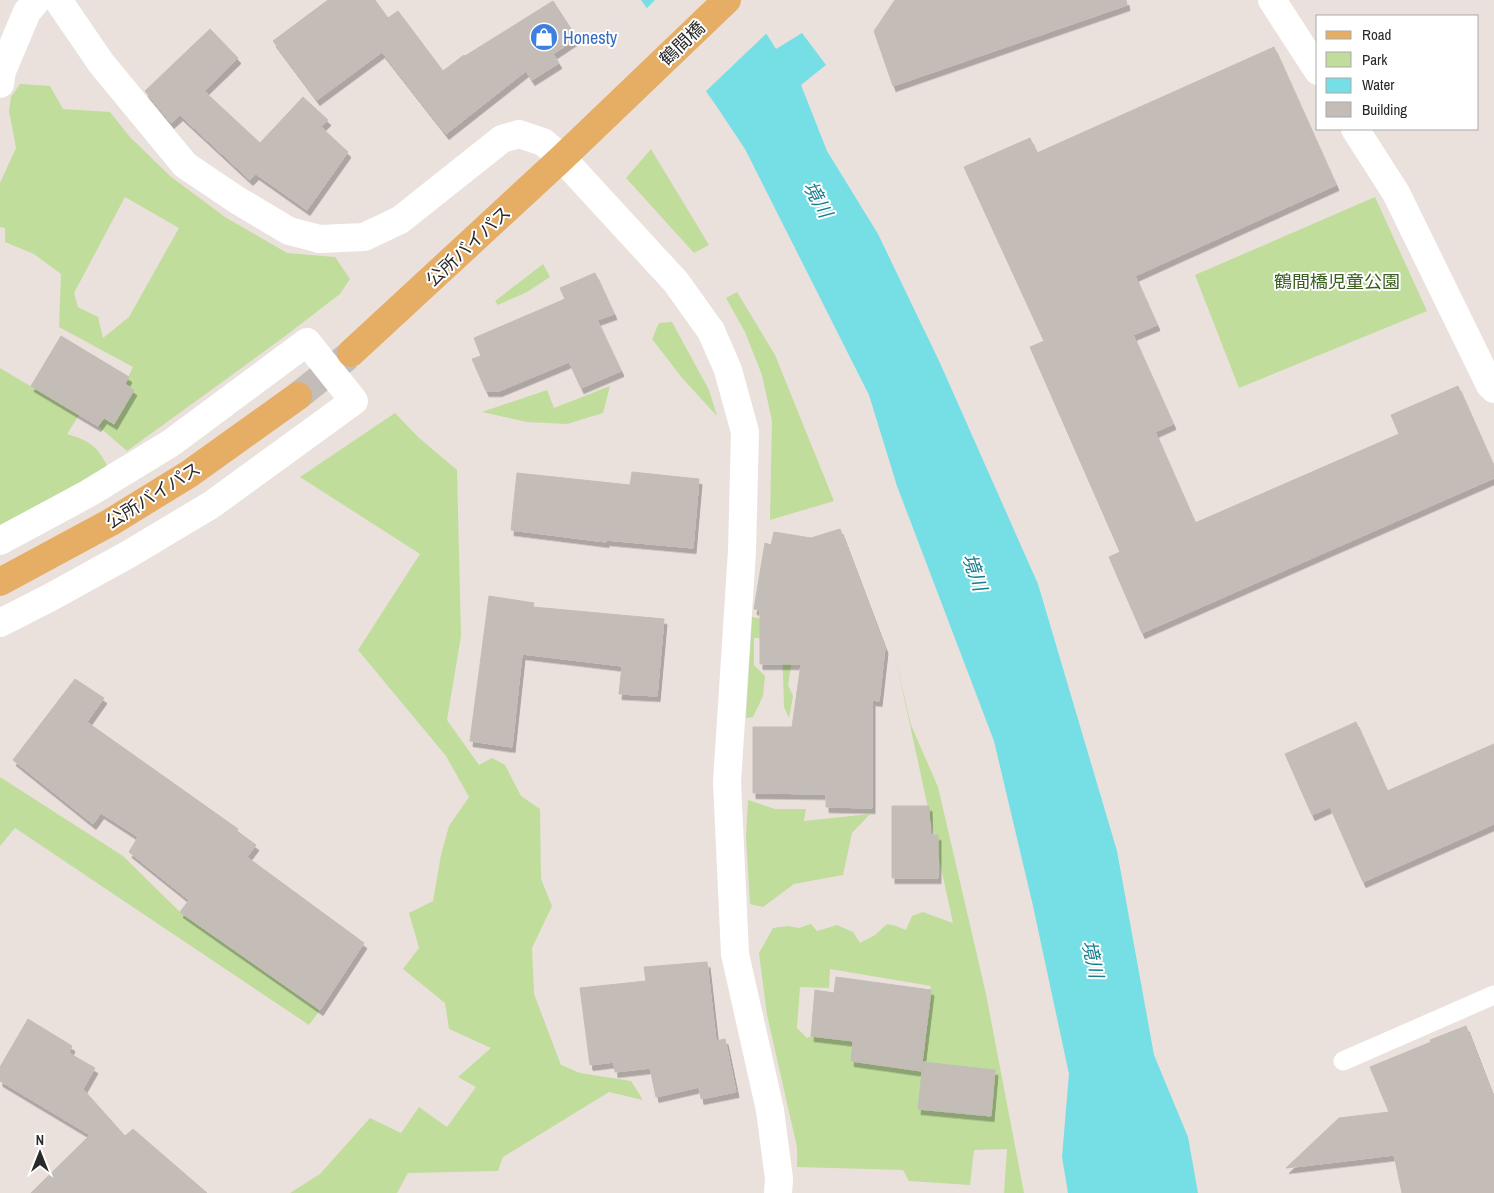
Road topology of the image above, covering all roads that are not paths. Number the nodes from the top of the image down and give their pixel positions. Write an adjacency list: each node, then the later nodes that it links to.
1 (37, 0): 6 (street)
2 (58, 0): 8 (street)
3 (727, 0): 8 (main road, 鶴間橋)
4 (1272, 0): 5 (street)
5 (1316, 68)
6 (0, 84)
7 (1356, 130): 10 (street)
8 (562, 158): 9 (main road, 公所バイパス); 17 (street)
9 (351, 353)
10 (1494, 389)
11 (298, 396): 13 (main road, 公所バイパス)
12 (0, 541): 14 (street)
13 (0, 582)
14 (0, 622)
15 (1494, 995): 16 (lane)
16 (1343, 1061)
17 (778, 1193)

